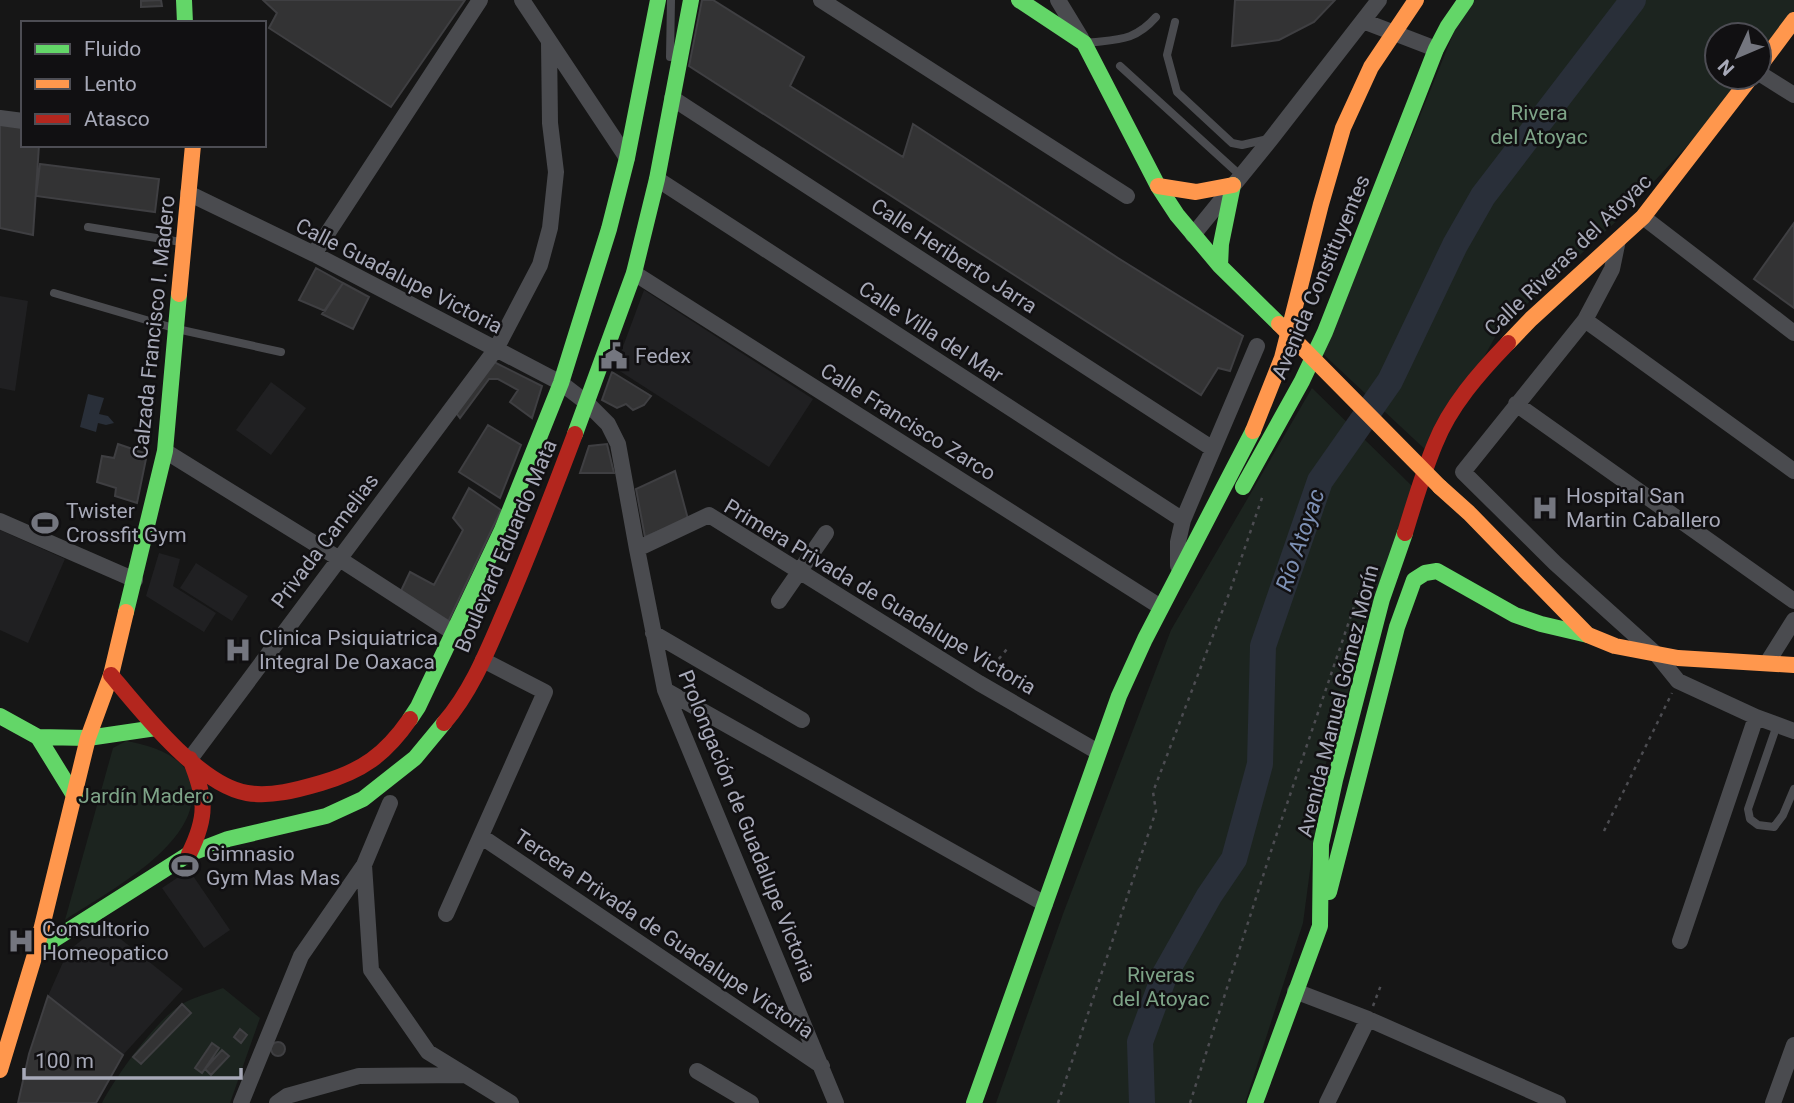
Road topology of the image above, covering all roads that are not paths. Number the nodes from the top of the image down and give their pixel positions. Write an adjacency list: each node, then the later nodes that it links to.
1 (184, 0): 15 (main road)
2 (480, 0): 43 (street)
3 (522, 0): 19 (street)
4 (658, 0): 32 (main road, Boulevard Eduardo Mata)
5 (671, 0): 26 (lane)
6 (691, 0): 26 (main road, Boulevard Eduardo Mata)
7 (821, 0): 37 (street)
8 (1018, 0): 20 (main road)
9 (1058, 0): 20 (street)
10 (1379, 0): 16 (street)
11 (1416, 0): 18 (main road, Avenida Constituyentes)
12 (1466, 0): 22 (main road, Avenida Constituyentes)
13 (1156, 17): 20 (lane)
14 (1794, 20): 21 (main road)
15 (185, 21)
16 (1363, 21): 18 (street); 30 (street)
17 (1175, 22): 30 (lane)
18 (1391, 33): 22 (street); 63 (main road, Avenida Constituyentes)
19 (549, 43): 32 (street); 51 (street, Privada Camelias)
20 (1084, 43): 35 (main road)
21 (1773, 48)
22 (1437, 49): 63 (main road, Avenida Constituyentes)
23 (1120, 66): 34 (lane)
24 (1773, 82): 27 (street)
25 (1741, 91): 38 (main road, Calle Riveras del Atoyac)
26 (673, 95): 33 (main road, Boulevard Eduardo Mata); 56 (street, Calle Heriberto Jarra)
27 (1794, 95)
28 (0, 118): 29 (street)
29 (21, 121)
30 (1271, 139): 34 (street)
31 (193, 147): 36 (main road, Calzada Francisco I. Madero)
32 (627, 158): 53 (main road, Boulevard Eduardo Mata)
33 (657, 179): 45 (main road, Boulevard Eduardo Mata); 60 (street, Calle Villa del Mar)
34 (1237, 180): 35 (main road); 40 (street); 44 (main road)
35 (1158, 186): 40 (main road)
36 (188, 193): 42 (main road, Calzada Francisco I. Madero); 43 (street, Calle Guadalupe Victoria)
37 (1127, 196)
38 (1643, 217): 41 (main road, Calle Riveras del Atoyac); 49 (street)
39 (88, 227): 42 (lane)
40 (1193, 235): 44 (main road)
41 (1618, 240): 47 (street); 58 (main road, Calle Riveras del Atoyac)
42 (184, 243): 48 (main road, Calzada Francisco I. Madero)
43 (314, 254): 51 (street, Calle Guadalupe Victoria)
44 (1220, 266): 75 (main road, bridge)
45 (634, 273): 54 (main road, Boulevard Eduardo Mata); 71 (street, Calle Francisco Zarco)
46 (54, 293): 48 (lane)
47 (1585, 320): 55 (street); 59 (street)
48 (177, 328): 52 (lane); 57 (main road, Calzada Francisco I. Madero)
49 (1794, 333)
50 (1257, 346): 56 (street)
51 (496, 349): 53 (street, Calle Guadalupe Victoria); 65 (street, Privada Camelias)
52 (281, 352)
53 (561, 383): 54 (street, Calle Guadalupe Victoria); 73 (main road, Boulevard Eduardo Mata)
54 (587, 403): 64 (street, Prolongación de Guadalupe Victoria); 77 (main road, Boulevard Eduardo Mata)
55 (1516, 404): 70 (street); 76 (street)
56 (1213, 449): 60 (street)
57 (165, 451): 65 (street); 68 (main road, Calzada Francisco I. Madero)
58 (1426, 470): 102 (main road, Avenida Manuel Gómez Morín)
59 (1794, 471)
60 (1183, 520): 67 (street)
61 (0, 521): 68 (street)
62 (826, 533): 66 (street)
63 (1193, 548): 67 (main road)
64 (636, 549): 66 (street, Primera Privada de Guadalupe Victoria); 74 (street, Prolongación de Guadalupe Victoria)
65 (338, 558): 73 (street); 91 (street, Privada Camelias)
66 (799, 572): 69 (street); 90 (street, Primera Privada de Guadalupe Victoria)
67 (1177, 572): 71 (main road)
68 (135, 580): 80 (main road, Calzada Francisco I. Madero)
69 (779, 601)
70 (1794, 601)
71 (1159, 606): 90 (main road)
72 (1794, 620): 78 (street)
73 (454, 633): 93 (main road, Boulevard Eduardo Mata)
74 (653, 633): 81 (street, Prolongación de Guadalupe Victoria); 84 (street)
75 (1588, 635): 76 (main road); 102 (main road)
76 (1657, 655): 78 (main road); 83 (street)
77 (483, 660): 96 (main road, Boulevard Eduardo Mata); 97 (street)
78 (1767, 663): 79 (main road)
79 (1794, 665)
80 (111, 674): 86 (main road); 89 (main road, Calzada Francisco I. Madero)
81 (665, 690): 100 (street); 108 (street, Prolongación de Guadalupe Victoria)
82 (0, 716): 88 (main road)
83 (1756, 717): 85 (street); 103 (street)
84 (802, 720)
85 (1777, 724): 87 (street); 92 (lane)
86 (156, 728): 89 (main road); 91 (main road)
87 (1794, 731)
88 (38, 737): 89 (main road); 94 (main road)
89 (88, 738): 94 (main road, Calzada Francisco I. Madero)
90 (1098, 752): 100 (main road)
91 (190, 759): 93 (main road, Boulevard Eduardo Mata); 98 (main road)
92 (1794, 789)
93 (288, 792): 96 (main road)
94 (75, 797): 104 (main road, Calzada Francisco I. Madero)
95 (390, 803): 99 (street)
96 (293, 824): 98 (main road, Boulevard Eduardo Mata)
97 (482, 837): 101 (street); 108 (street, Tercera Privada de Guadalupe Victoria)
98 (189, 854): 104 (main road, Boulevard Eduardo Mata)
99 (365, 865): 111 (street); 112 (street)
100 (1045, 904): 117 (main road)
101 (446, 914)
102 (1320, 926): 105 (main road, Avenida Manuel Gómez Morín)
103 (1680, 941)
104 (36, 951): 109 (main road, Calzada Francisco I. Madero)
105 (1295, 991): 106 (street); 118 (main road, Avenida Manuel Gómez Morín)
106 (1368, 1019): 119 (street); 120 (street)
107 (1794, 1045): 121 (street)
108 (822, 1066): 116 (street, Prolongación de Guadalupe Victoria)
109 (0, 1070)
110 (697, 1071): 115 (street)
111 (464, 1075): 113 (street); 114 (street)
112 (241, 1103)
113 (276, 1103)
114 (511, 1103)
115 (751, 1103)
116 (836, 1103)
117 (974, 1103)
118 (1255, 1103)
119 (1328, 1103)
120 (1559, 1103)
121 (1773, 1103)

